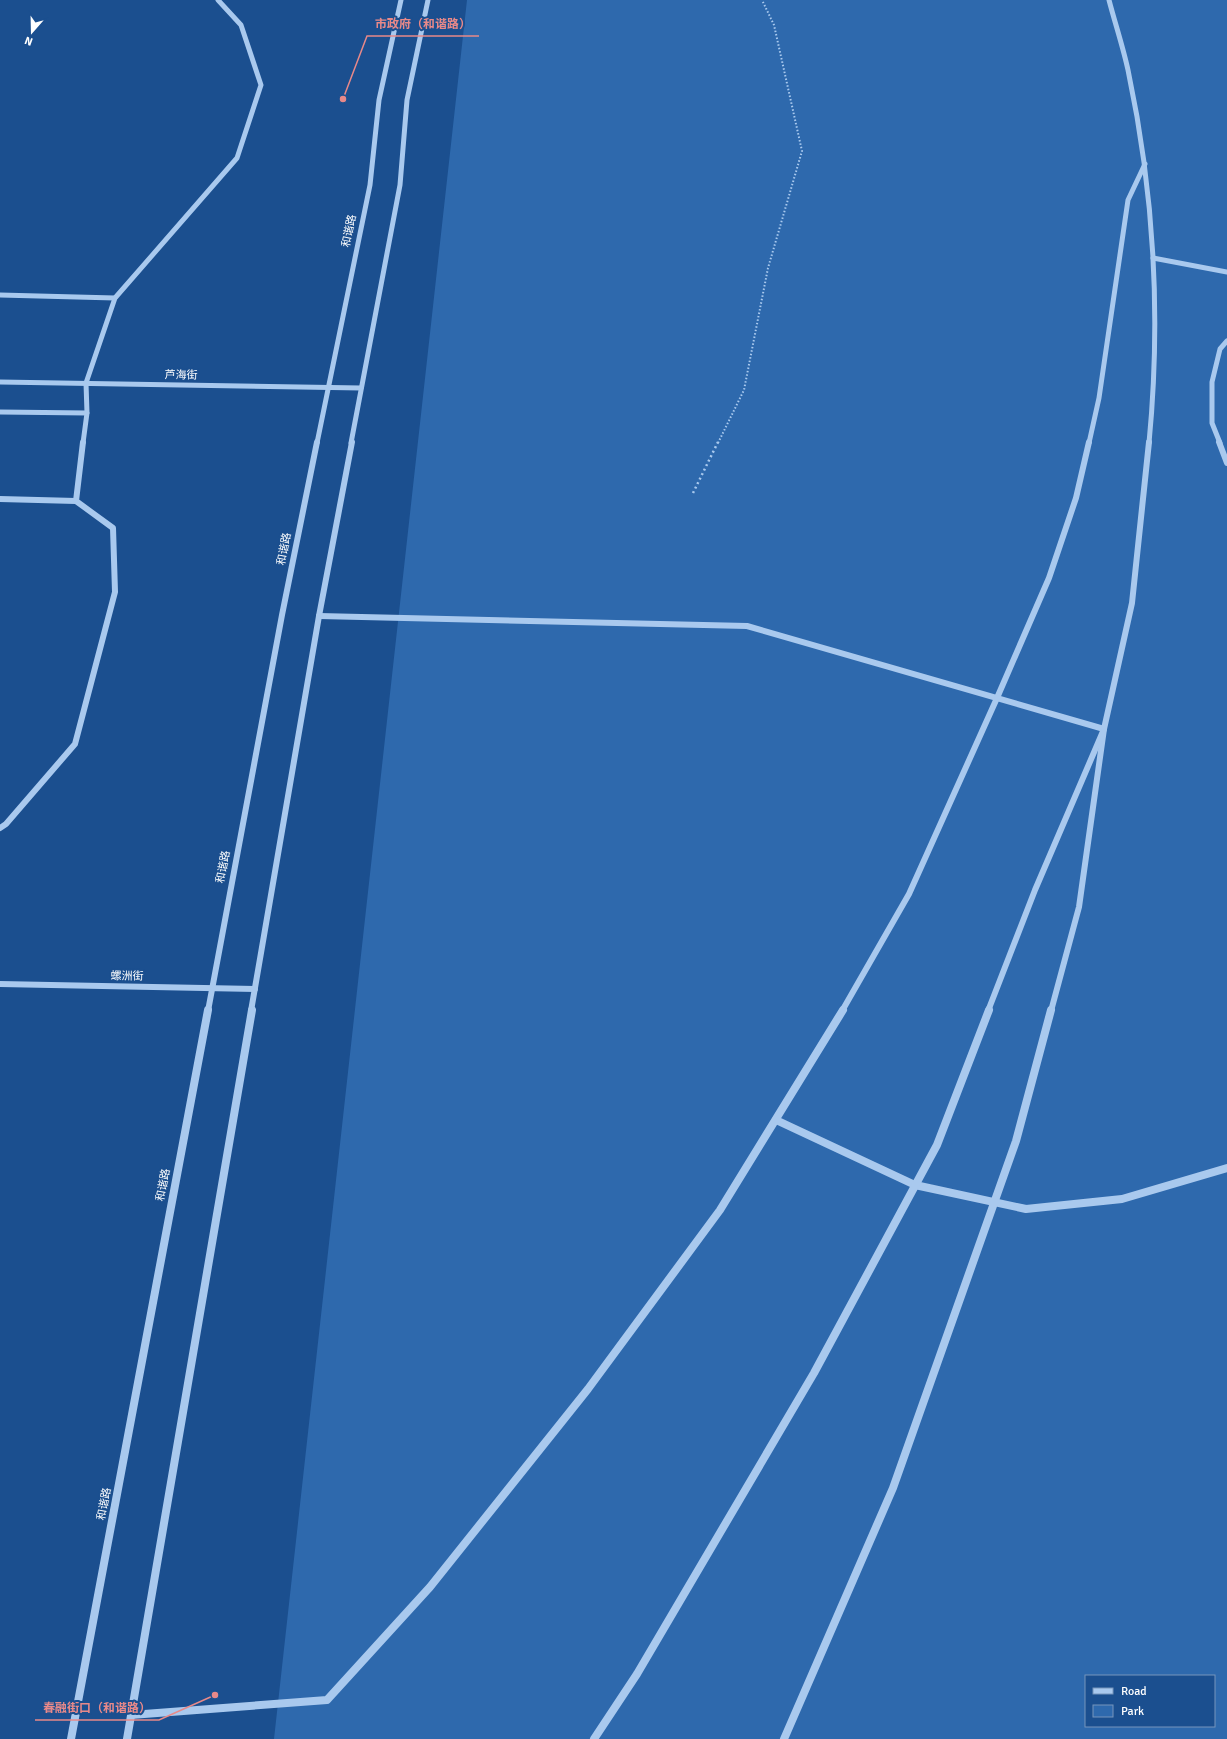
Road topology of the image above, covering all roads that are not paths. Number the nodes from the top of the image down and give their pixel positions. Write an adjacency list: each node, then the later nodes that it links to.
1 (218, 0): 9 (street)
2 (401, 0): 13 (street, 和谐路)
3 (428, 0): 14 (street)
4 (1108, 0): 5 (street)
5 (1146, 164): 6 (street); 21 (street)
6 (1153, 258): 7 (street); 22 (street)
7 (1227, 272)
8 (0, 296): 9 (street)
9 (115, 298): 12 (street)
10 (1227, 341): 17 (street)
11 (0, 382): 12 (street, 芦海街)
12 (86, 383): 13 (street, 芦海街); 16 (street)
13 (328, 387): 14 (street, 芦海街); 25 (street, 和谐路)
14 (361, 388): 20 (street)
15 (0, 412): 16 (street)
16 (87, 413): 19 (street)
17 (1227, 463)
18 (0, 499): 19 (street)
19 (76, 501): 23 (street)
20 (319, 616): 21 (street); 26 (street)
21 (998, 698): 22 (street); 27 (street)
22 (1104, 729): 29 (street); 30 (street)
23 (0, 828)
24 (0, 984): 25 (street, 螺洲街)
25 (211, 988): 26 (street, 螺洲街); 32 (street, 和谐路)
26 (255, 989): 31 (street)
27 (776, 1120): 29 (street); 31 (street)
28 (1227, 1168): 30 (street)
29 (915, 1185): 30 (street); 34 (street)
30 (995, 1202): 35 (street)
31 (132, 1716): 33 (street)
32 (71, 1739)
33 (127, 1739)
34 (594, 1739)
35 (784, 1739)

